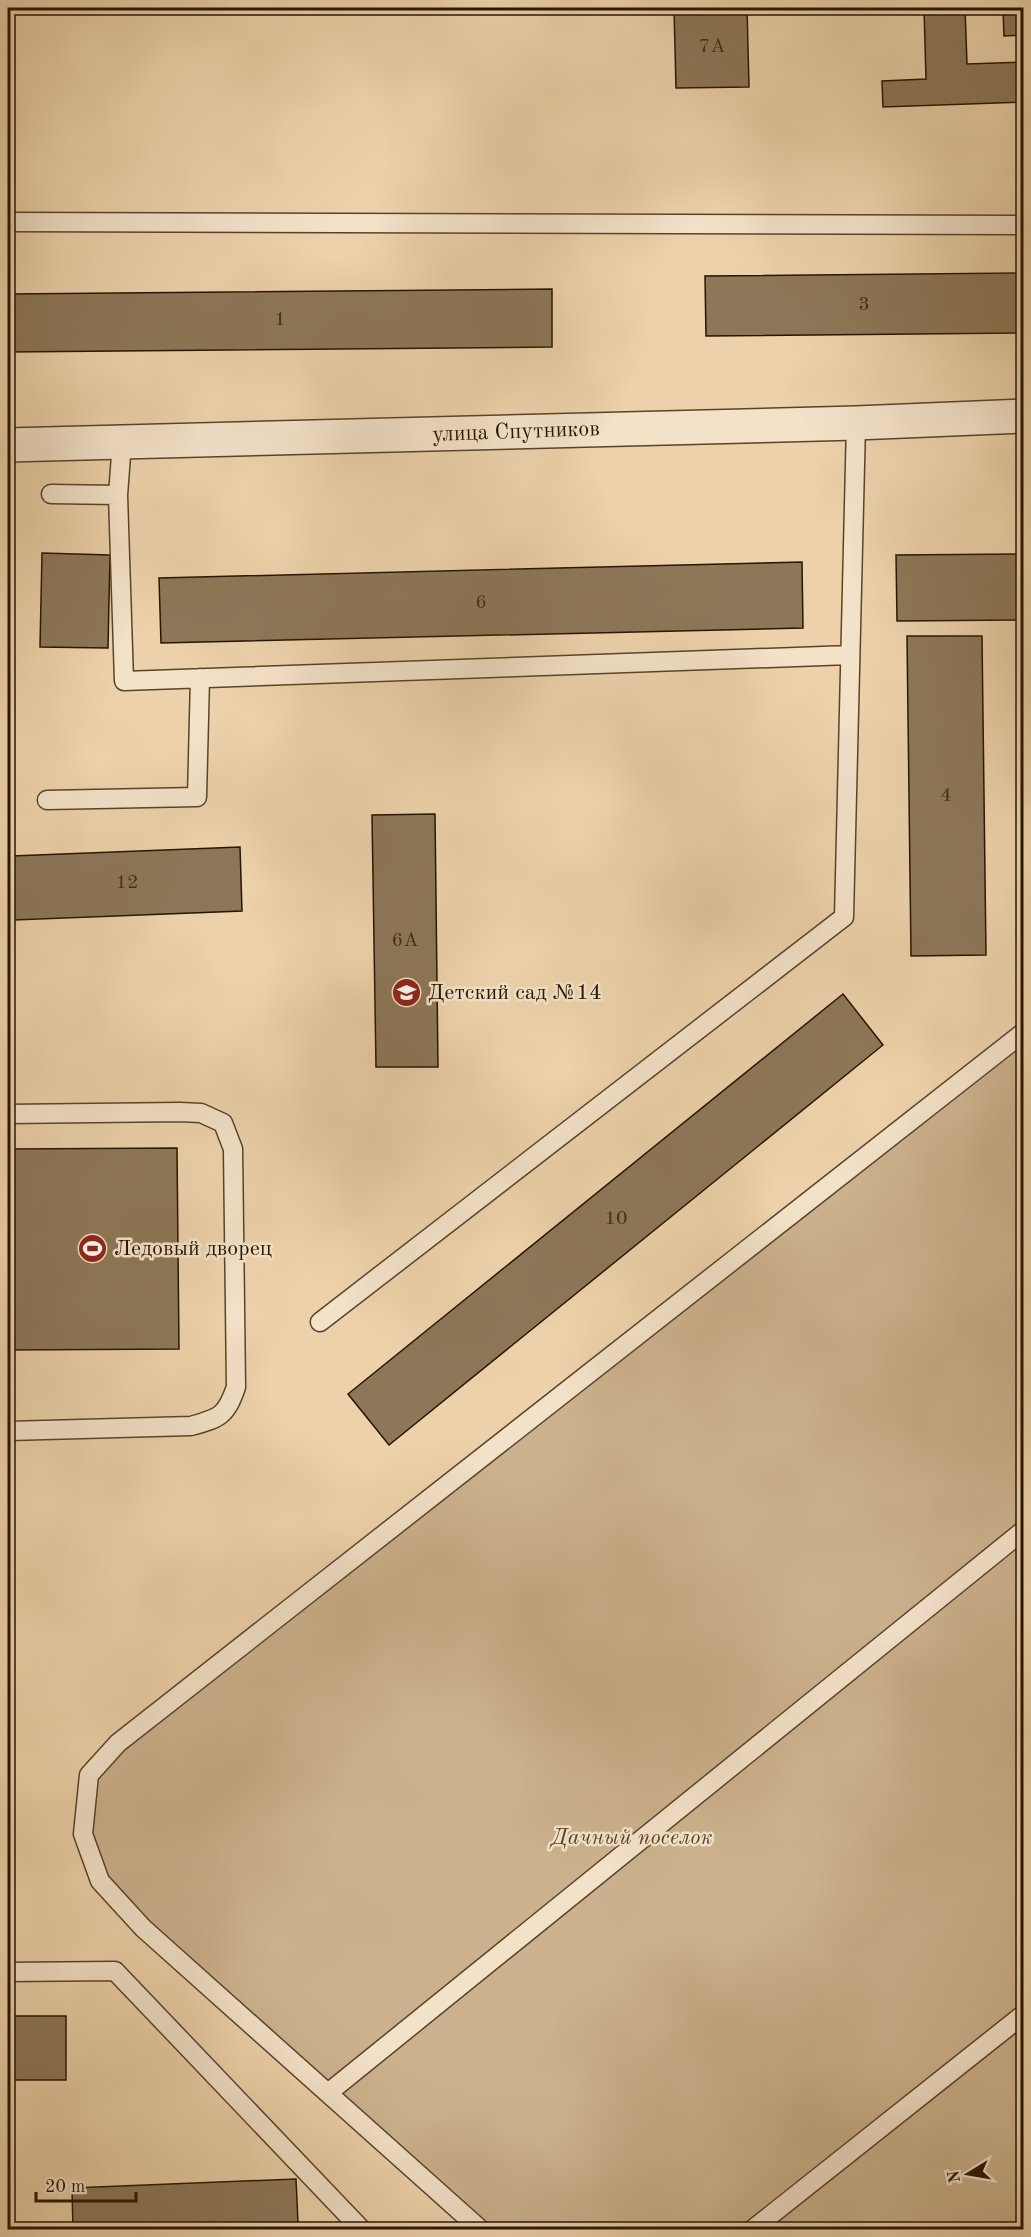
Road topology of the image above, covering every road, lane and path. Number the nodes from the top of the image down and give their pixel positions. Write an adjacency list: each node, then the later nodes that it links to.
1 (8, 222): 2 (lane)
2 (1023, 225)
3 (1023, 416): 4 (street, улица Спутников)
4 (856, 423): 5 (street, улица Спутников); 9 (lane)
5 (122, 442): 6 (street, улица Спутников); 8 (lane)
6 (8, 445)
7 (51, 494): 8 (lane)
8 (118, 495): 10 (lane)
9 (850, 655): 10 (lane); 14 (lane)
10 (200, 678): 11 (lane)
11 (47, 800)
12 (1023, 1032): 19 (lane)
13 (8, 1114): 15 (lane)
14 (320, 1322)
15 (8, 1431)
16 (1023, 1530): 19 (lane)
17 (8, 1972): 20 (lane)
18 (1023, 2014): 22 (lane)
19 (328, 2093): 21 (lane)
20 (362, 2229)
21 (481, 2229)
22 (752, 2229)

